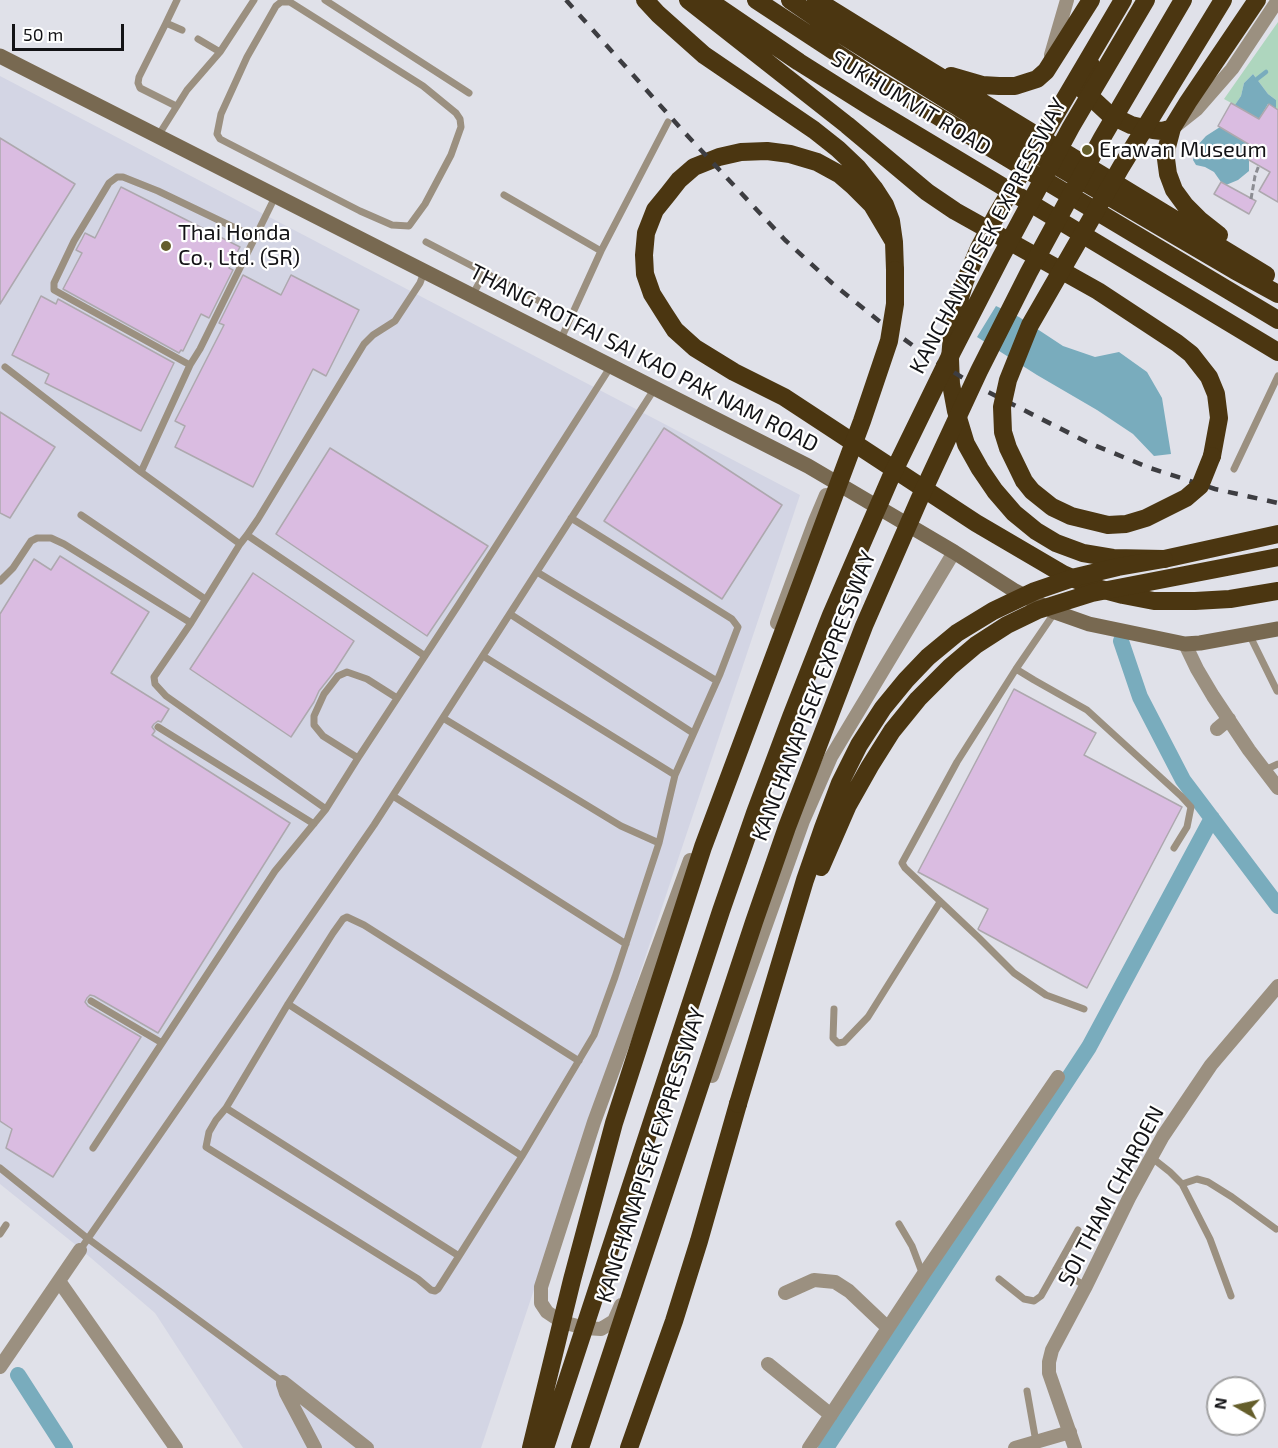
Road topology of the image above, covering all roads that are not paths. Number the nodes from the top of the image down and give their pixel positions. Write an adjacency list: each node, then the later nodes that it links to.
1 (177, 0): 20 (lane)
2 (254, 0): 23 (lane)
3 (325, 0): 27 (lane)
4 (645, 0): 36 (highway)
5 (688, 0): 16 (highway, bridge)
6 (708, 0): 45 (highway, SUKHUMVIT ROAD)
7 (756, 0): 43 (highway, SUKHUMVIT ROAD)
8 (789, 0): 40 (highway)
9 (816, 0): 25 (highway)
10 (1067, 0): 26 (street)
11 (1091, 0): 26 (highway)
12 (1123, 0): 61 (highway, bridge)
13 (1132, 0): 30 (highway)
14 (1146, 0): 136 (highway, KANCHANAPISEK EXPRESSWAY, bridge)
15 (1183, 0): 137 (highway, KANCHANAPISEK EXPRESSWAY, bridge)
16 (1223, 0)
17 (1257, 0): 30 (highway)
18 (281, 1): 18 (lane)
19 (1277, 2): 30 (street)
20 (166, 23): 21 (lane); 28 (lane)
21 (182, 30)
22 (198, 39): 23 (lane)
23 (220, 52): 28 (lane)
24 (0, 56): 31 (main road, THANG ROTFAI SAI KAO PAK NAM ROAD)
25 (924, 67): 26 (highway); 40 (highway)
26 (1046, 71)
27 (469, 93)
28 (176, 106): 31 (lane)
29 (668, 122): 37 (lane)
30 (1172, 128): 40 (highway)
31 (158, 136): 33 (main road, THANG ROTFAI SAI KAO PAK NAM ROAD)
32 (504, 195): 37 (lane)
33 (276, 196): 34 (lane); 38 (main road, THANG ROTFAI SAI KAO PAK NAM ROAD)
34 (256, 238): 46 (lane); 46 (lane)
35 (426, 242): 39 (lane)
36 (894, 242): 64 (highway); 135 (highway, bridge)
37 (601, 251): 44 (lane)
38 (424, 272): 41 (main road, THANG ROTFAI SAI KAO PAK NAM ROAD); 57 (lane)
39 (485, 272): 41 (lane); 42 (lane)
40 (1277, 285)
41 (472, 296): 44 (main road, THANG ROTFAI SAI KAO PAK NAM ROAD)
42 (545, 304)
43 (1278, 320)
44 (560, 341): 47 (main road, THANG ROTFAI SAI KAO PAK NAM ROAD)
45 (1278, 352)
46 (190, 365): 52 (lane)
47 (611, 366): 50 (main road, THANG ROTFAI SAI KAO PAK NAM ROAD); 72 (lane)
48 (5, 367): 52 (lane)
49 (1278, 376): 51 (lane)
50 (655, 388): 53 (main road, THANG ROTFAI SAI KAO PAK NAM ROAD); 55 (lane)
51 (1234, 469)
52 (141, 472): 58 (lane)
53 (832, 481): 59 (main road, THANG ROTFAI SAI KAO PAK NAM ROAD); 59 (street)
54 (81, 515): 65 (lane)
55 (571, 519): 62 (lane); 75 (lane)
56 (1278, 534): 61 (highway)
57 (247, 536): 58 (lane); 72 (lane)
58 (240, 544): 65 (lane)
59 (954, 552): 66 (main road, THANG ROTFAI SAI KAO PAK NAM ROAD)
60 (1278, 557): 94 (highway, bridge)
61 (1164, 559): 94 (highway, bridge)
62 (537, 572): 67 (lane); 75 (lane)
63 (0, 581): 68 (lane)
64 (1278, 591)
65 (205, 599): 68 (lane)
66 (1055, 612): 71 (main road, THANG ROTFAI SAI KAO PAK NAM ROAD); 74 (lane)
67 (510, 614): 73 (lane); 82 (lane)
68 (190, 623): 89 (lane)
69 (1278, 629): 70 (main road, THANG ROTFAI SAI KAO PAK NAM ROAD)
70 (1249, 634): 71 (main road, THANG ROTFAI SAI KAO PAK NAM ROAD); 76 (lane)
71 (1185, 644): 79 (street)
72 (425, 656): 77 (lane)
73 (483, 656): 78 (lane); 86 (lane)
74 (1016, 669): 92 (lane); 93 (lane)
75 (717, 681): 82 (lane)
76 (1276, 691)
77 (398, 698): 83 (lane); 83 (lane)
78 (443, 718): 88 (lane); 91 (lane)
79 (1229, 719): 81 (street); 85 (street)
80 (158, 727): 90 (lane)
81 (1217, 729)
82 (693, 733): 86 (lane)
83 (358, 758): 89 (lane)
84 (1278, 764): 85 (lane)
85 (1265, 770): 87 (street)
86 (675, 775): 91 (lane)
87 (1278, 788)
88 (393, 796): 95 (lane); 115 (lane)
89 (326, 810): 90 (lane)
90 (314, 824): 101 (lane)
91 (659, 843): 95 (lane)
92 (1174, 848)
93 (940, 902): 99 (lane); 100 (lane)
94 (789, 939): 138 (highway, bridge)
95 (626, 944): 102 (lane)
96 (1278, 986): 107 (street, SOI THAM CHAROEN)
97 (91, 1001): 101 (lane)
98 (288, 1004): 102 (lane); 104 (lane); 106 (lane)
99 (834, 1009)
100 (1084, 1009)
101 (162, 1043): 105 (lane)
102 (579, 1061): 106 (lane)
103 (1058, 1077): 118 (street)
104 (226, 1108): 116 (lane); 116 (lane)
105 (93, 1148)
106 (522, 1156): 116 (lane)
107 (1151, 1157): 109 (lane); 121 (street, SOI THAM CHAROEN)
108 (0, 1168): 115 (lane)
109 (1182, 1184): 112 (lane); 123 (lane)
110 (899, 1224): 118 (lane)
111 (6, 1225): 114 (lane)
112 (1276, 1229)
113 (1078, 1230): 117 (lane)
114 (0, 1234)
115 (83, 1244): 120 (street); 127 (lane)
116 (459, 1256)
117 (1056, 1269): 119 (lane); 121 (lane)
118 (923, 1275): 124 (street)
119 (999, 1279)
120 (59, 1281): 125 (street); 132 (street)
121 (1086, 1286): 130 (street, SOI THAM CHAROEN)
122 (785, 1293): 124 (street)
123 (1232, 1296)
124 (888, 1328): 129 (street)
125 (1, 1362)
126 (768, 1364): 129 (street)
127 (283, 1382): 133 (street); 134 (street)
128 (1027, 1391): 131 (lane)
129 (831, 1414): 139 (street)
130 (1070, 1432): 131 (street); 141 (street, SOI THAM CHAROEN)
131 (1036, 1442): 140 (street)
132 (176, 1448)
133 (315, 1448)
134 (367, 1448)
135 (531, 1448)
136 (545, 1448)
137 (580, 1448)
138 (629, 1448)
139 (809, 1448)
140 (1015, 1448)
141 (1075, 1448)

